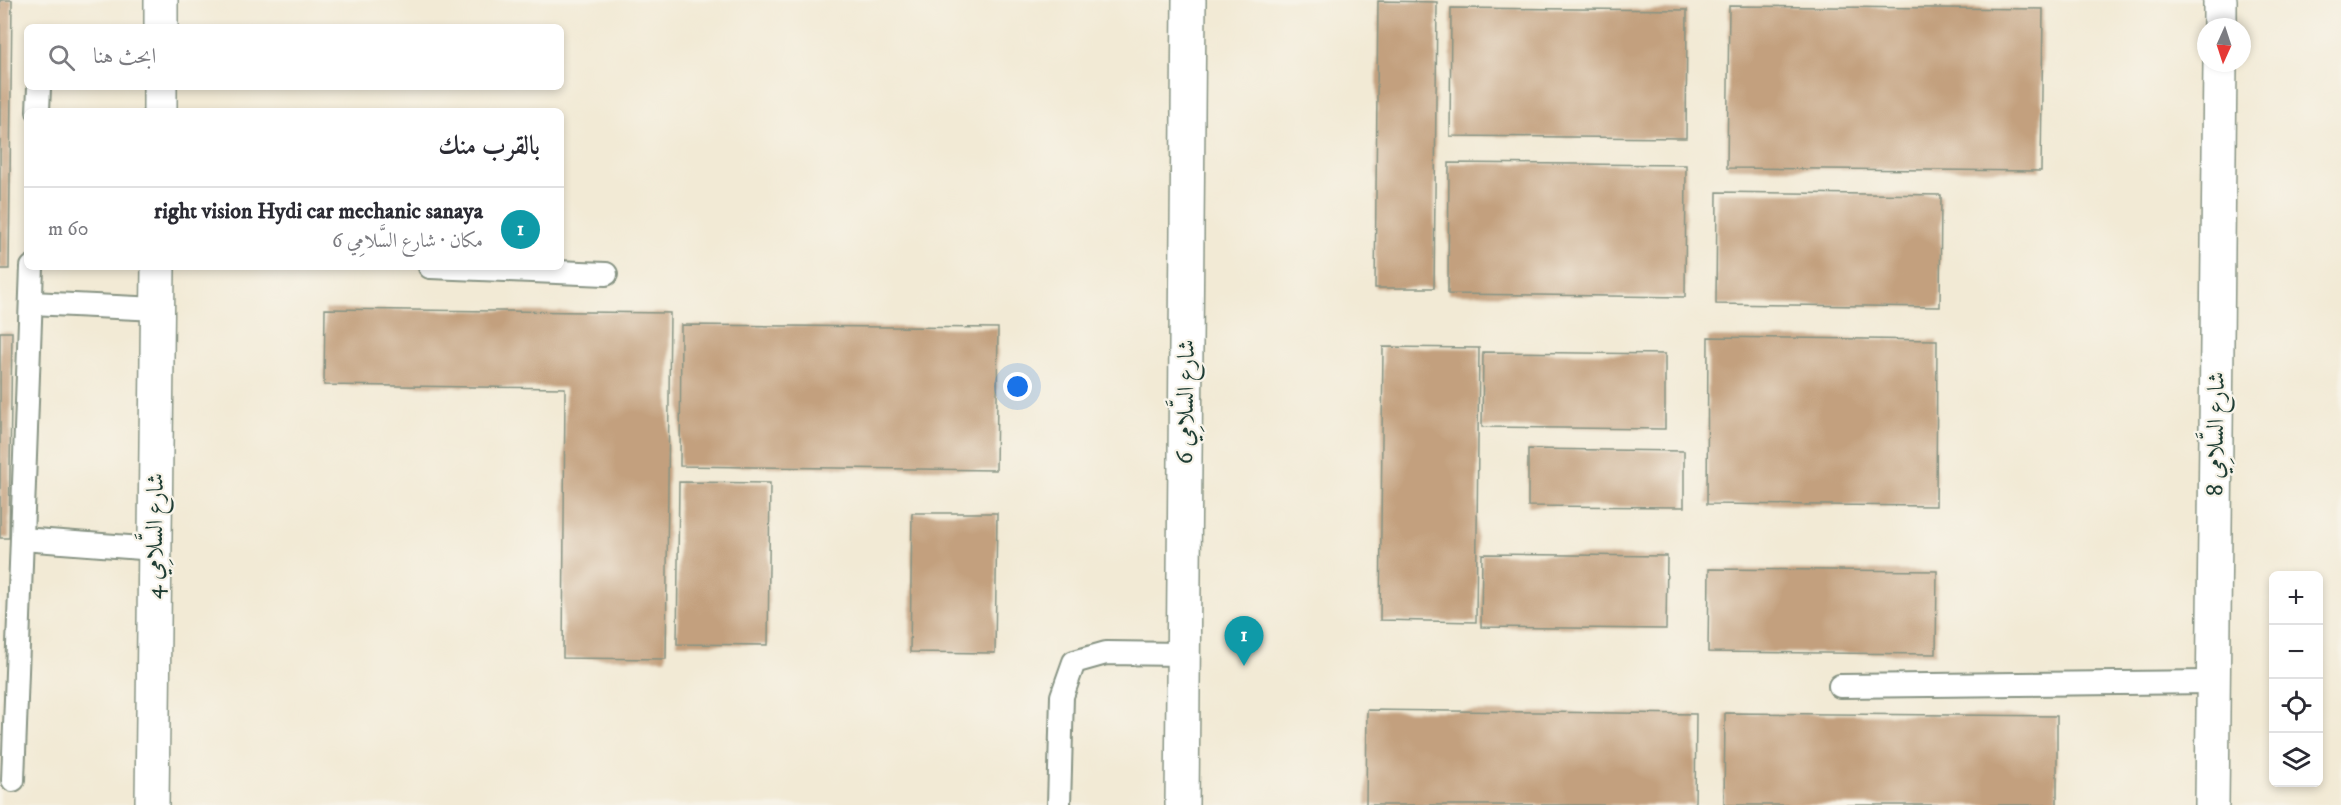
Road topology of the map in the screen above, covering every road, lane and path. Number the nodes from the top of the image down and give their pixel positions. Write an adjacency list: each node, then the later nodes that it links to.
1 (161, 0): 5 (street)
2 (1189, 0): 19 (street, شارع السَّلامِي 6)
3 (2220, 0): 4 (street)
4 (2220, 18)
5 (160, 24)
6 (2220, 72): 20 (street, شارع السَّلامِي 8)
7 (39, 90): 9 (lane)
8 (160, 90): 10 (street)
9 (38, 108)
10 (160, 108)
11 (32, 270): 15 (lane)
12 (158, 270): 16 (street, شارع السَّلامِي 4)
13 (505, 270): 14 (lane)
14 (606, 274)
15 (31, 303): 16 (lane); 17 (lane)
16 (158, 309): 18 (street, شارع السَّلامِي 4)
17 (22, 539): 18 (lane); 22 (lane)
18 (155, 549): 23 (street, شارع السَّلامِي 4)
19 (1183, 654): 24 (lane); 25 (street, شارع السَّلامِي 6)
20 (2213, 682): 21 (lane); 26 (street, شارع السَّلامِي 8)
21 (1840, 686)
22 (13, 780)
23 (152, 805)
24 (1059, 805)
25 (1182, 805)
26 (2212, 805)

